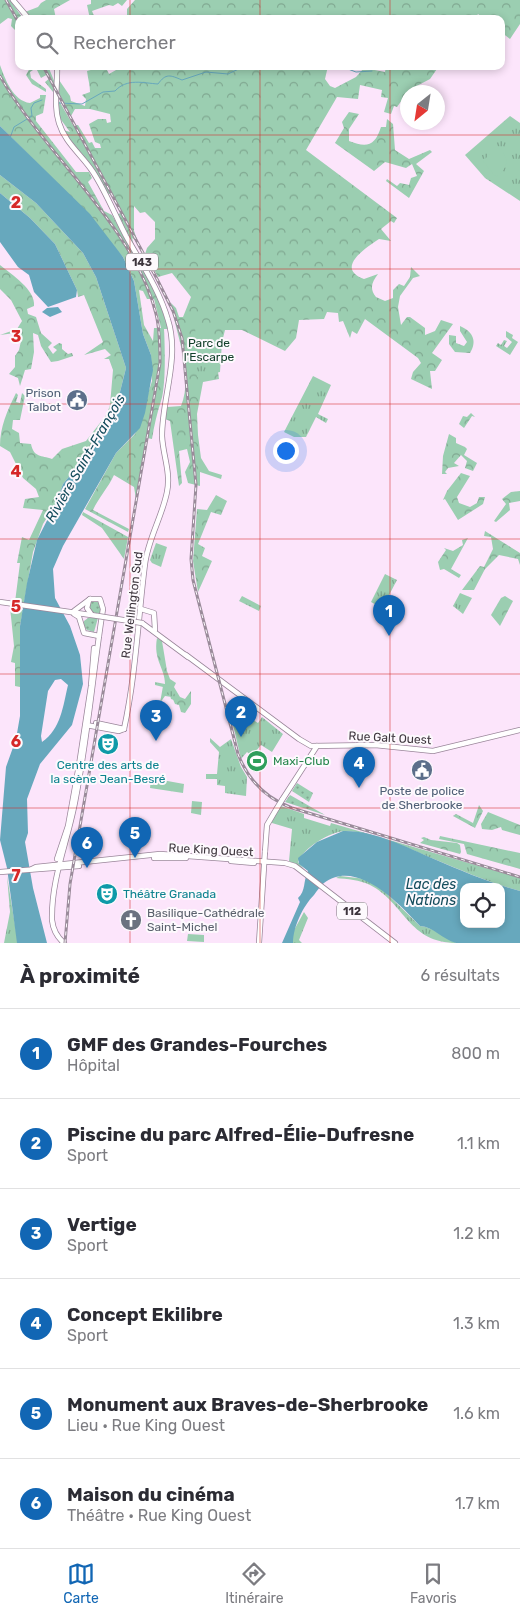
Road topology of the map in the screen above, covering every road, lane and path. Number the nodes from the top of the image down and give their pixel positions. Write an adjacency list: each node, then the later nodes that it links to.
1 (13, 0): 2 (main road)
2 (26, 15)
3 (57, 70): 6 (main road, Rue Wellington Sud / 143)
4 (90, 599): 8 (main road); 9 (main road); 10 (main road)
5 (0, 602): 8 (main road, Rue Galt Ouest)
6 (141, 609): 7 (main road); 12 (main road, Rue Wellington Sud / 143)
7 (150, 610): 11 (main road); 12 (main road)
8 (68, 612): 9 (main road, Rue Galt Ouest); 14 (main road)
9 (92, 615): 10 (main road, Rue Galt Ouest); 14 (main road)
10 (100, 616): 12 (main road, Rue Galt Ouest, bridge); 14 (main road)
11 (155, 617): 12 (main road); 13 (main road)
12 (142, 621): 13 (main road, Rue Galt Ouest); 15 (main road, Rue Wellington Sud / 143)
13 (154, 630): 17 (main road, Rue Galt Ouest)
14 (97, 635): 15 (main road)
15 (87, 723): 19 (main road)
16 (520, 730): 17 (main road, Rue Galt Ouest)
17 (317, 746): 18 (main road, bridge)
18 (264, 862): 19 (main road, Rue King Ouest / 112); 22 (main road); 23 (main road, Rue King Ouest / 112)
19 (57, 866): 20 (main road, Rue King Ouest / 112); 21 (main road)
20 (3, 872)
21 (65, 943)
22 (259, 943)
23 (395, 943)

